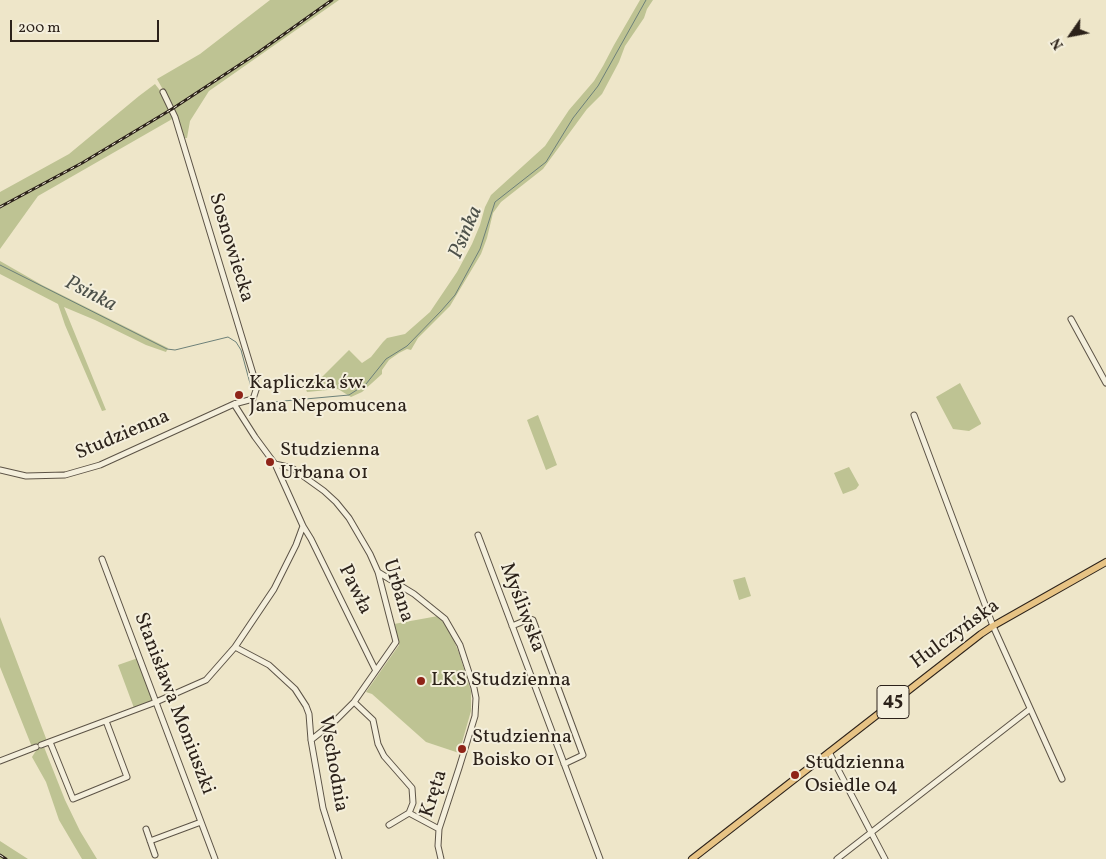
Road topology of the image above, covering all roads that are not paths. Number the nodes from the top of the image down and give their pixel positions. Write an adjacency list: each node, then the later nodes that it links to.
1 (163, 92): 4 (street, Sosnowiecka)
2 (1071, 319): 3 (street)
3 (1106, 383)
4 (253, 399): 5 (street, Studzienna)
5 (234, 404): 7 (street, Pawła); 8 (street, Studzienna)
6 (914, 415): 15 (street)
7 (275, 464): 9 (street, Pawła); 13 (street, Urbana)
8 (0, 470)
9 (303, 526): 16 (street); 17 (street, Pawła)
10 (478, 535): 14 (street, Myśliwska)
11 (102, 559): 18 (street, Stanisława Moniuszki)
12 (1106, 562): 15 (main road, Hulczyńska / 45)
13 (378, 572): 17 (street, Urbana); 32 (street, Kręta)
14 (512, 626): 26 (street, Myśliwska); 26 (street)
15 (993, 626): 20 (street); 24 (main road, Hulczyńska / 45)
16 (235, 647): 18 (street); 22 (street, Wschodnia)
17 (375, 669): 19 (street, Urbana)
18 (156, 702): 21 (street); 29 (street, Stanisława Moniuszki)
19 (354, 702): 22 (street, Urbana); 28 (street)
20 (1030, 709): 27 (street); 33 (street)
21 (106, 721): 23 (street); 23 (street)
22 (312, 740): 37 (street, Wschodnia)
23 (50, 742): 25 (street)
24 (829, 752): 33 (street); 40 (main road, Hulczyńska / 45)
25 (0, 760)
26 (564, 764): 39 (street, Myśliwska)
27 (1062, 779)
28 (409, 813): 30 (street); 32 (street)
29 (202, 822): 34 (street); 36 (street, Stanisława Moniuszki)
30 (389, 825)
31 (146, 829): 34 (street)
32 (439, 829): 38 (street, Kręta)
33 (871, 832): 41 (street); 42 (street)
34 (150, 841): 35 (street)
35 (155, 855)
36 (215, 859)
37 (339, 859)
38 (441, 859)
39 (600, 859)
40 (692, 859)
41 (837, 859)
42 (885, 859)

